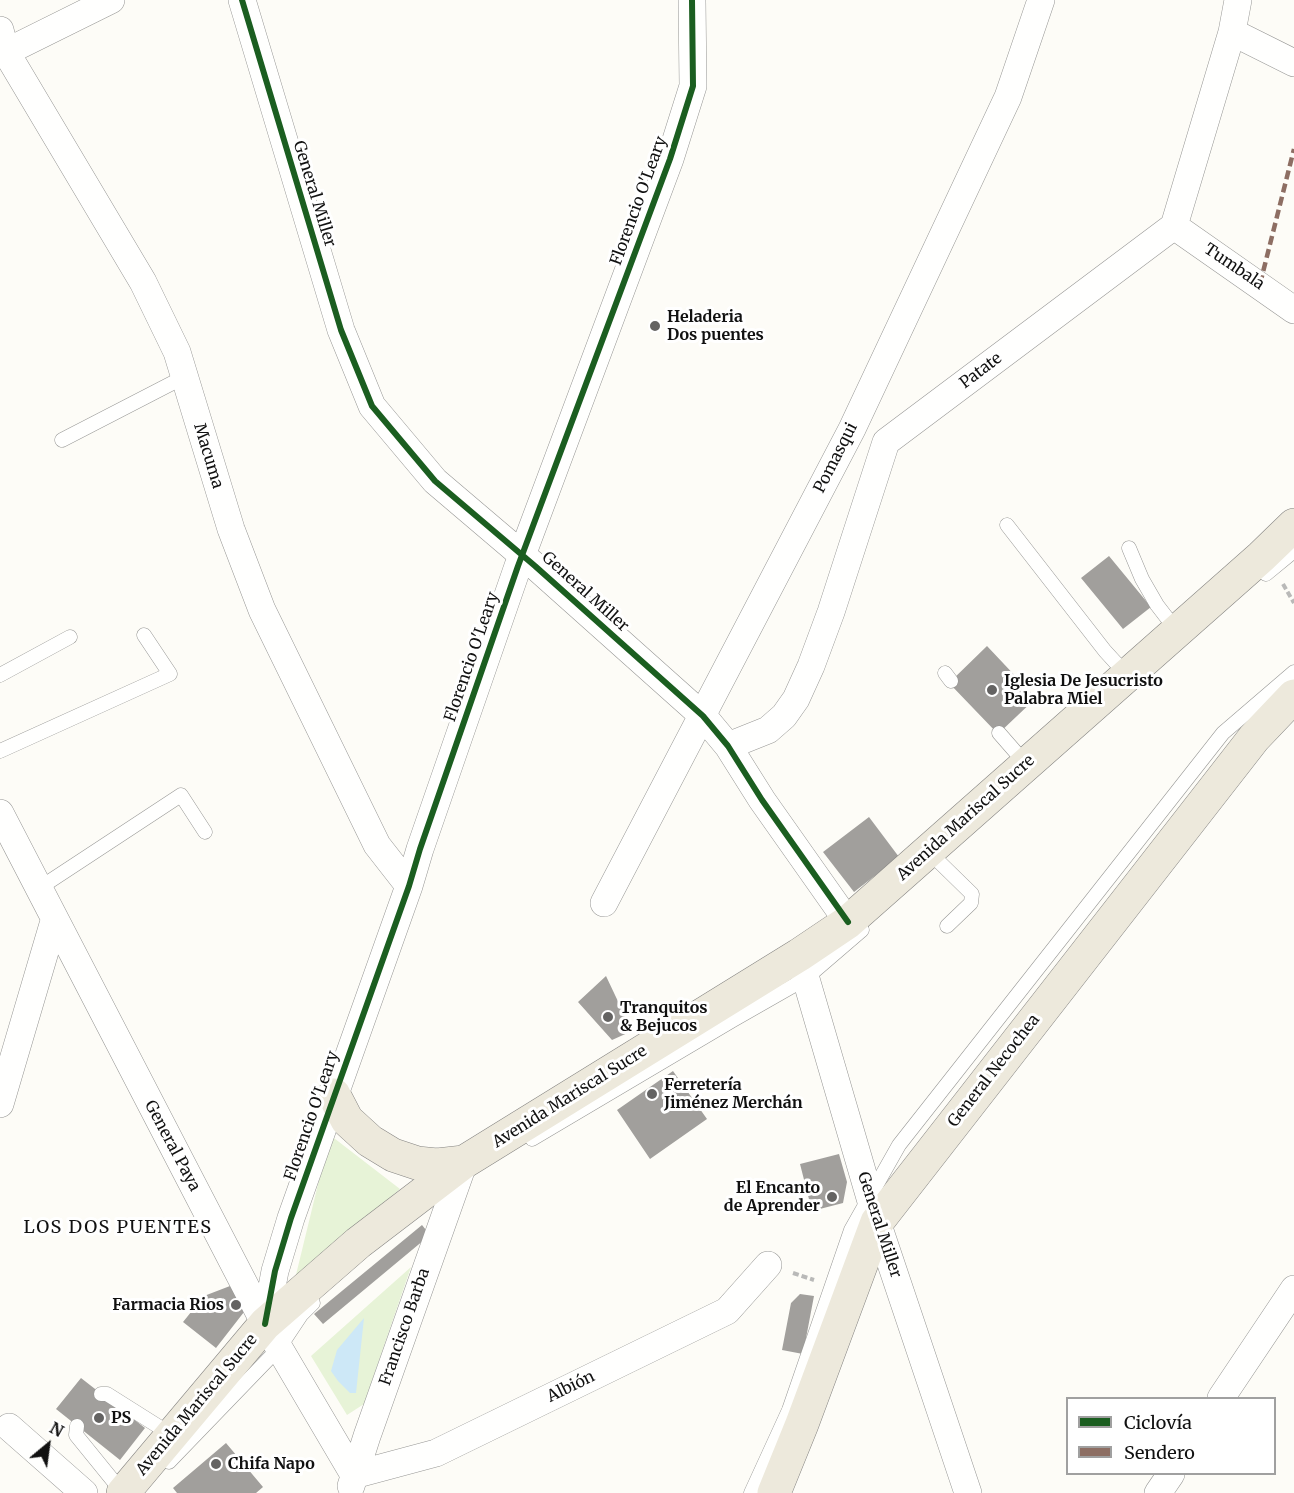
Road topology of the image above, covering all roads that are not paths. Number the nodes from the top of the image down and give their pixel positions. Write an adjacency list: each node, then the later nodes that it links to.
1 (111, 0): 7 (street)
2 (242, 0): 19 (street, General Miller)
3 (692, 0): 19 (street, Florencio O'Leary)
4 (1041, 0): 12 (street, Pomasqui)
5 (1238, 0): 6 (street)
6 (1232, 32): 8 (street); 9 (street)
7 (2, 45): 11 (street, Macuma)
8 (1294, 63)
9 (1174, 226): 10 (street, Tumbala); 14 (street, Patate)
10 (1294, 310)
11 (184, 376): 13 (lane); 36 (street, Macuma)
12 (852, 429): 14 (street); 28 (street, Pomasqui)
13 (62, 440)
14 (886, 442): 30 (street)
15 (1007, 525): 26 (lane)
16 (1294, 525): 21 (main road, Avenida Mariscal Sucre)
17 (1129, 548): 21 (lane)
18 (1294, 550): 20 (lane)
19 (522, 554): 28 (street, General Miller); 36 (street, Florencio O'Leary)
20 (1255, 583)
21 (1177, 631): 26 (main road, Avenida Mariscal Sucre)
22 (144, 635): 31 (lane)
23 (70, 637): 25 (lane)
24 (1294, 672): 47 (lane)
25 (0, 675)
26 (1128, 675): 32 (main road, Avenida Mariscal Sucre)
27 (1294, 696): 47 (main road, General Necochea)
28 (703, 716): 30 (street, General Miller); 38 (street, Pomasqui)
29 (999, 733): 32 (lane)
30 (728, 746): 40 (street, General Miller)
31 (0, 751)
32 (1026, 764): 35 (main road, Avenida Mariscal Sucre)
33 (0, 813): 37 (street, General Paya)
34 (205, 832): 37 (lane)
35 (936, 859): 40 (main road, Avenida Mariscal Sucre); 41 (lane)
36 (409, 886): 43 (street, Florencio O'Leary)
37 (38, 889): 39 (street, General Paya)
38 (604, 903)
39 (54, 921): 44 (street); 52 (street, General Paya)
40 (858, 923): 42 (main road, Avenida Mariscal Sucre)
41 (947, 926)
42 (802, 967): 45 (lane); 46 (main road, Avenida Mariscal Sucre); 47 (street, General Miller)
43 (334, 1095): 46 (main road); 52 (street, Florencio O'Leary)
44 (0, 1104)
45 (516, 1148)
46 (465, 1174): 48 (lane); 52 (main road, Avenida Mariscal Sucre); 59 (street, Francisco Barba)
47 (873, 1210): 63 (lane); 64 (main road, General Necochea); 65 (street, General Miller)
48 (406, 1224)
49 (768, 1264): 59 (street, Albión)
50 (1294, 1289): 53 (street)
51 (325, 1294): 52 (lane)
52 (272, 1336): 57 (main road, Avenida Mariscal Sucre); 59 (street, General Paya); 62 (lane)
53 (1222, 1397)
54 (109, 1398): 57 (lane)
55 (9, 1427): 60 (street)
56 (81, 1433): 61 (lane)
57 (172, 1435): 61 (main road, Avenida Mariscal Sucre)
58 (1170, 1475): 66 (street)
59 (352, 1484)
60 (84, 1493)
61 (123, 1493)
62 (139, 1493)
63 (751, 1493)
64 (774, 1493)
65 (968, 1493)
66 (1158, 1493)

